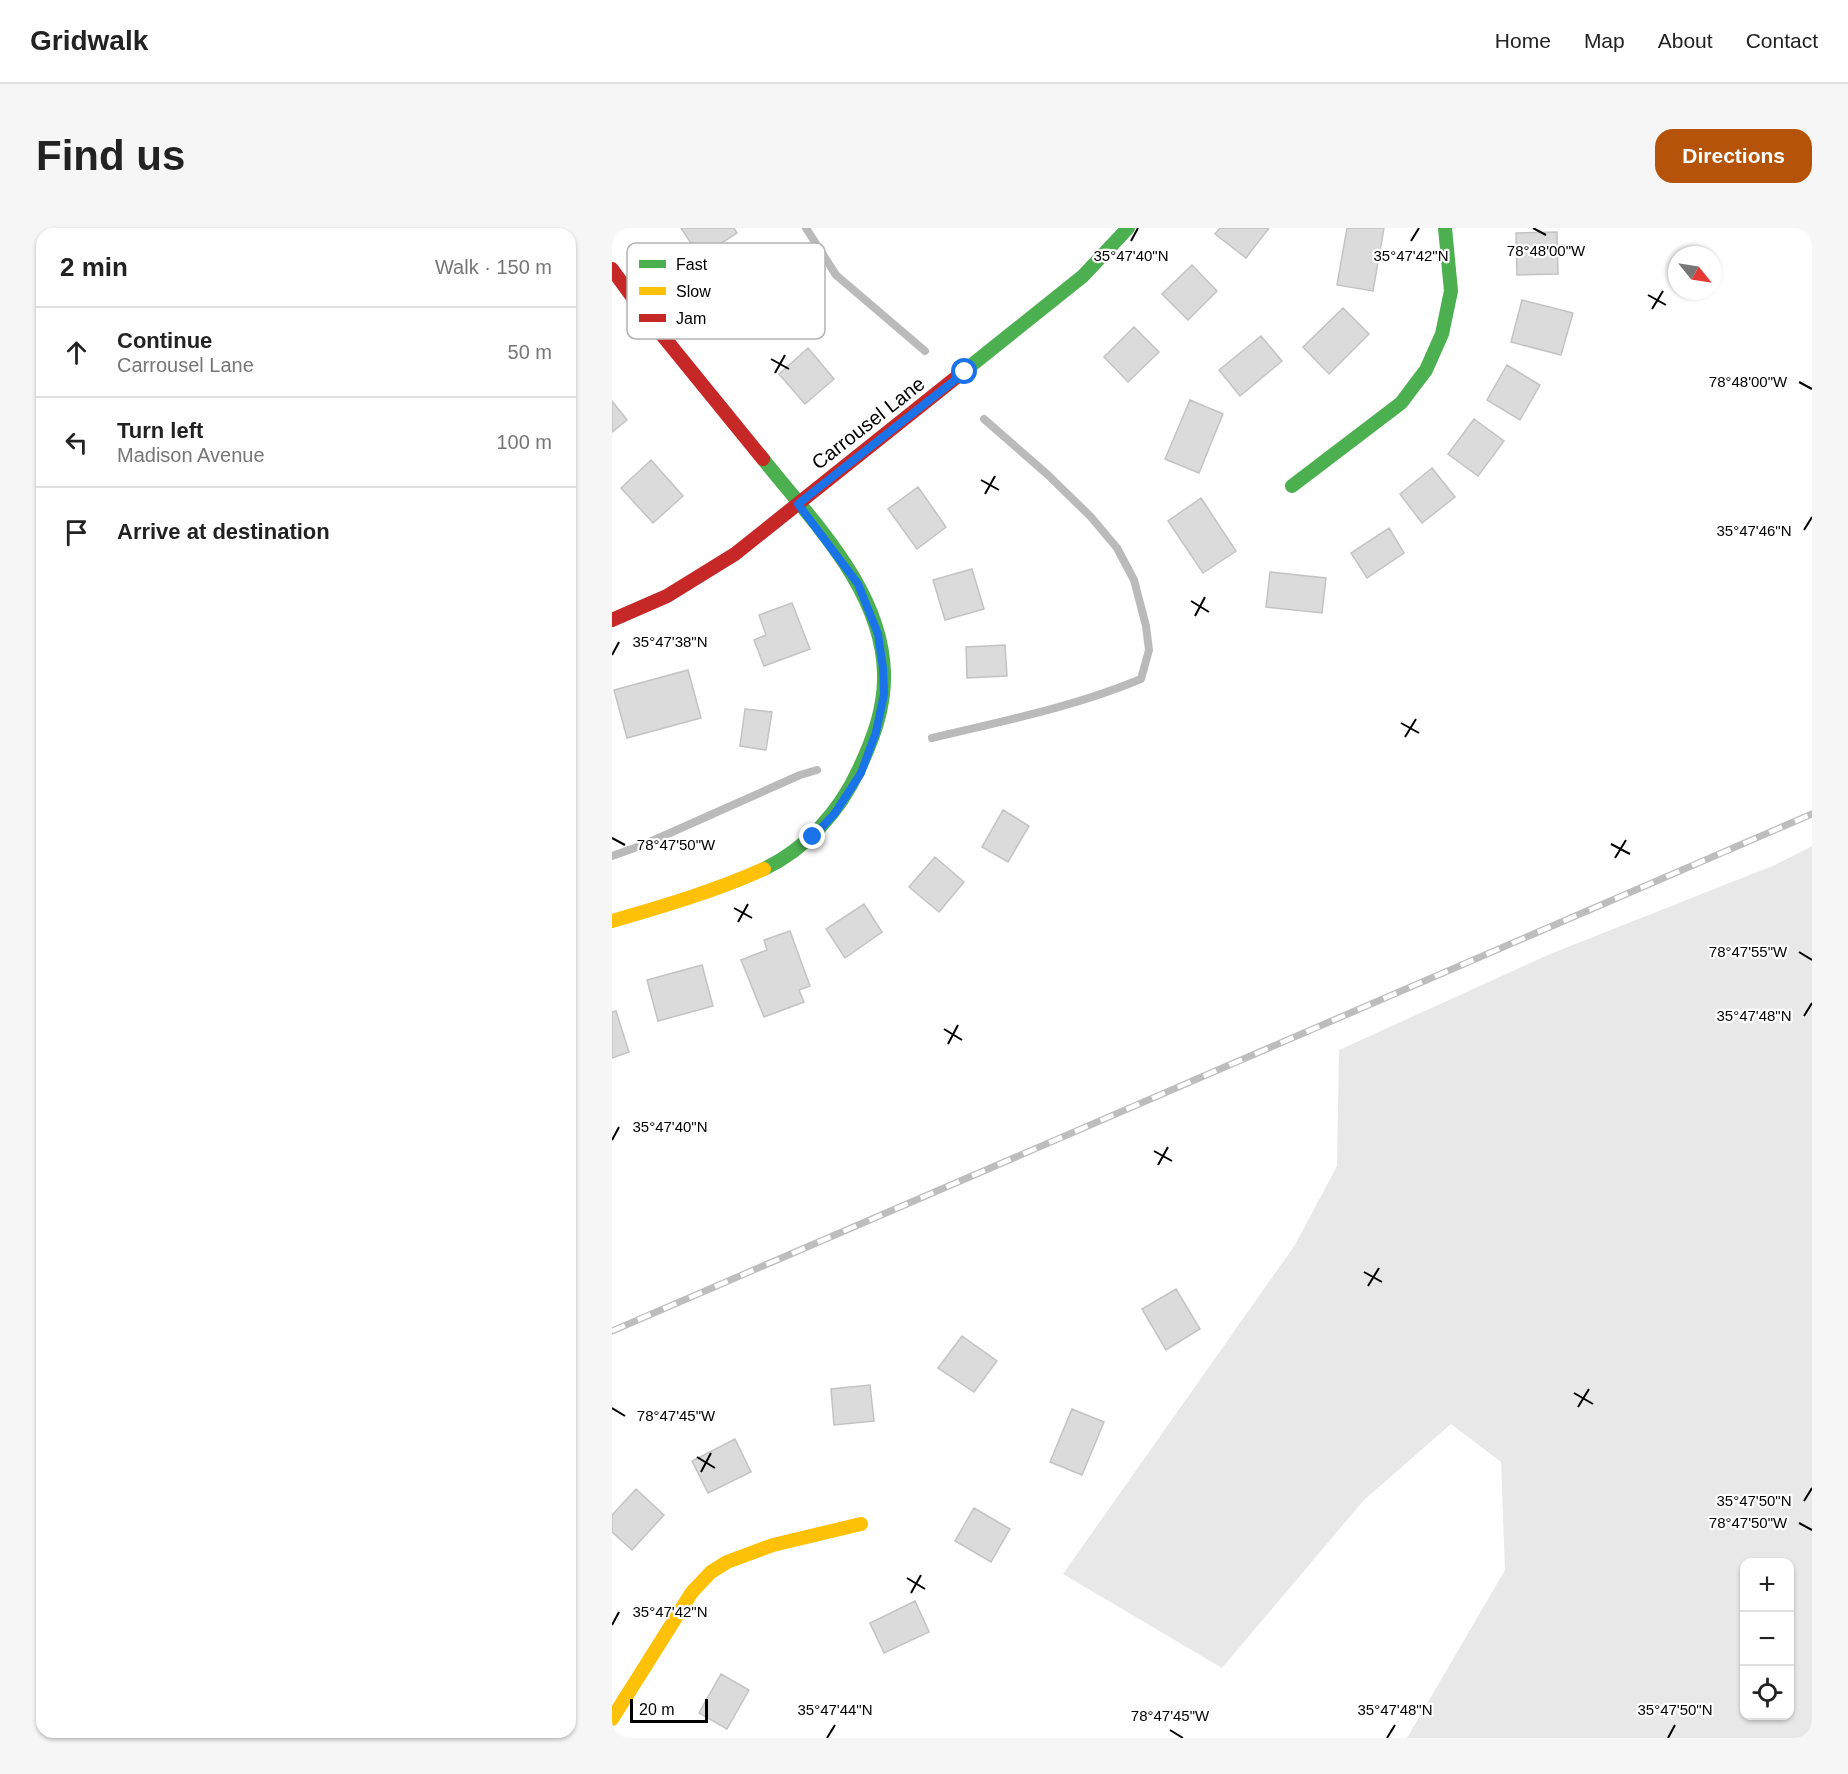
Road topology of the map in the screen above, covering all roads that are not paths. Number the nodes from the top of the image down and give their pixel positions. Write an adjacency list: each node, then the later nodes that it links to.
1 (1128, 228): 7 (street, Carrousel Lane)
2 (1445, 228): 6 (street)
3 (612, 269): 4 (street)
4 (627, 290)
5 (665, 339): 7 (street)
6 (1292, 486)
7 (798, 504): 8 (street, Carrousel Lane); 9 (street)
8 (612, 620)
9 (612, 921)
10 (861, 1524): 11 (street)
11 (612, 1719)

